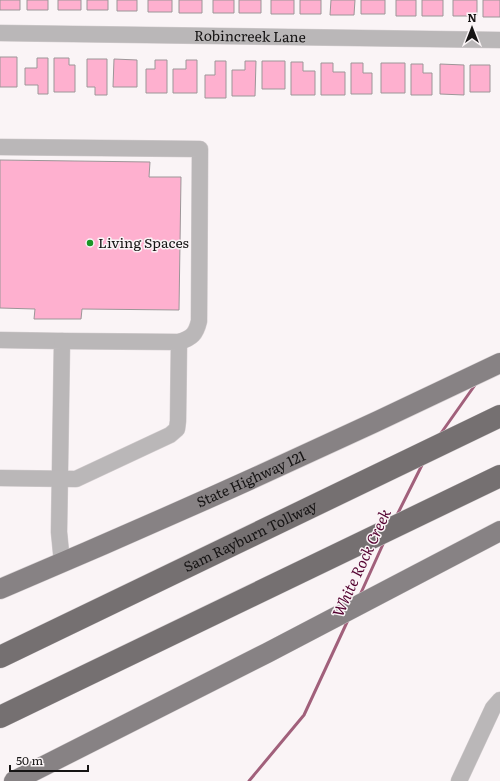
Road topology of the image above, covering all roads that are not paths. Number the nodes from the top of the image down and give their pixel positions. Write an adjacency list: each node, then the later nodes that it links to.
1 (0, 33): 2 (street, Robincreek Lane)
2 (500, 40)
3 (0, 146): 6 (street)
4 (0, 340): 5 (street)
5 (62, 341): 6 (street); 12 (street)
6 (179, 342): 12 (street)
7 (500, 363): 17 (main road, State Highway 121)
8 (500, 400): 14 (highway)
9 (500, 416): 14 (highway, Sam Rayburn Tollway)
10 (500, 476): 16 (highway)
11 (0, 478): 12 (street)
12 (60, 479): 17 (street)
13 (500, 491): 16 (highway)
14 (344, 492): 19 (highway, Sam Rayburn Tollway)
15 (500, 531): 22 (main road)
16 (372, 538): 21 (highway)
17 (62, 563): 18 (main road, State Highway 121)
18 (0, 589)
19 (0, 657)
20 (500, 700): 23 (street)
21 (0, 717)
22 (14, 781)
23 (460, 781)

